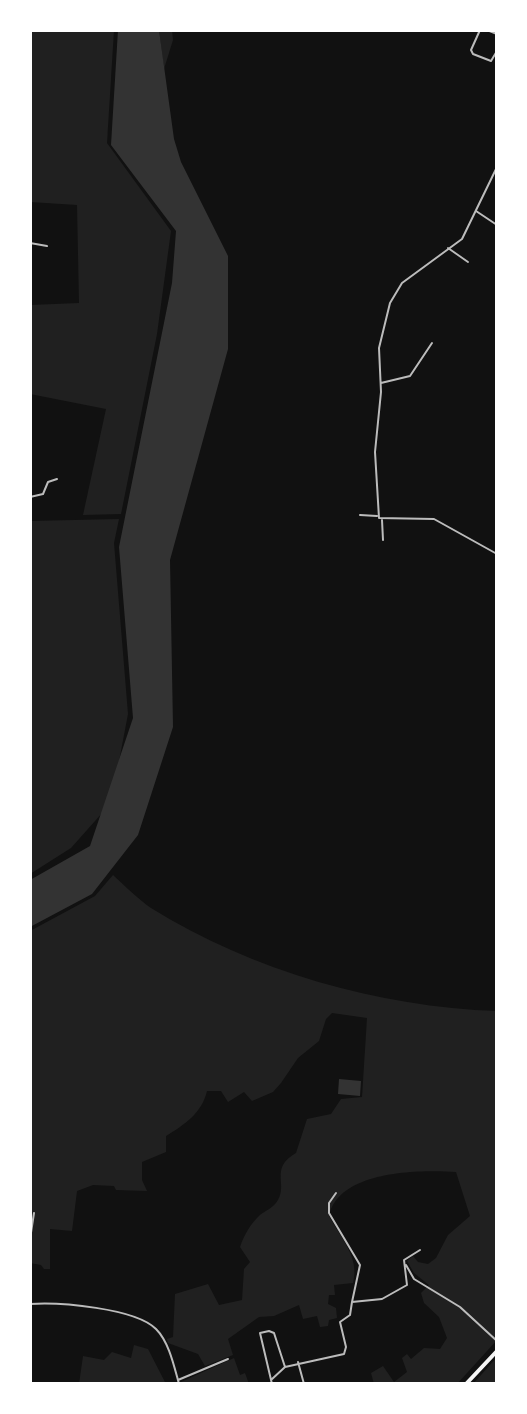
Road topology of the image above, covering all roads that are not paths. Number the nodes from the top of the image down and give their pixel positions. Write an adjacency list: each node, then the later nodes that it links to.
1 (480, 30): 4 (street)
2 (487, 30): 3 (street)
3 (497, 34)
4 (497, 51)
5 (497, 167): 6 (street)
6 (476, 212): 7 (street); 10 (street)
7 (497, 225)
8 (30, 243): 9 (street)
9 (47, 246)
10 (448, 248): 11 (street); 13 (street)
11 (468, 262)
12 (432, 343): 13 (street)
13 (381, 383): 17 (street)
14 (57, 479): 15 (street)
15 (30, 497)
16 (360, 515): 17 (street)
17 (377, 516): 18 (street)
18 (382, 520): 19 (street); 20 (street)
19 (383, 540)
20 (497, 554)
21 (336, 1193): 26 (street)
22 (34, 1213): 23 (street)
23 (30, 1239)
24 (420, 1250): 25 (street)
25 (404, 1260): 26 (street); 28 (street)
26 (352, 1302): 31 (street)
27 (30, 1304): 33 (street)
28 (497, 1341)
29 (497, 1351): 36 (highway)
30 (228, 1359): 33 (street)
31 (298, 1362): 32 (street); 35 (street)
32 (285, 1367): 34 (street); 34 (street)
33 (179, 1382)
34 (271, 1382)
35 (304, 1384)
36 (466, 1384)

